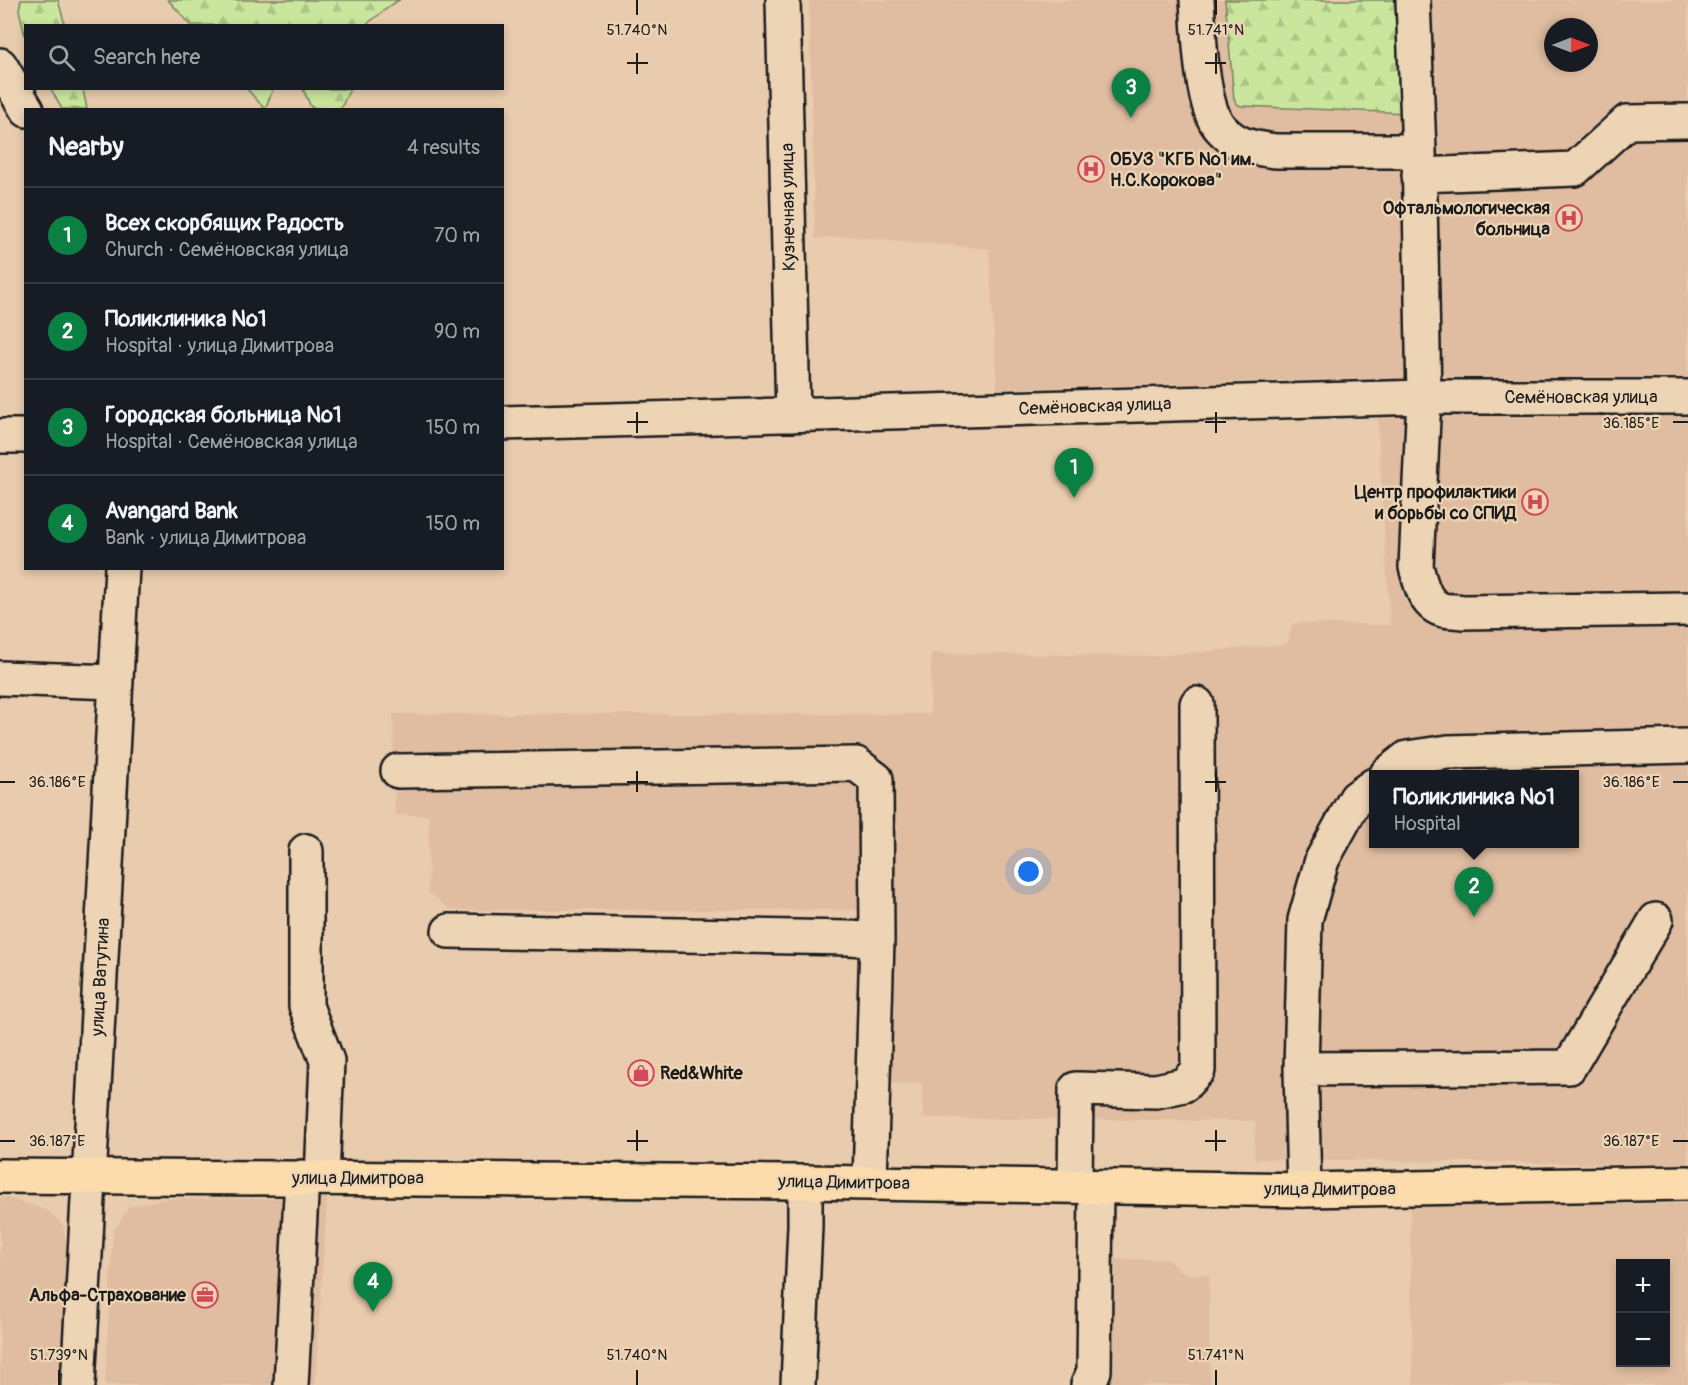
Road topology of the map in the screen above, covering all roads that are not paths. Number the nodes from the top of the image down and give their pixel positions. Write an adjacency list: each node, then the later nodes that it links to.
1 (783, 0): 12 (street, Кузнечная улица)
2 (1197, 0): 9 (street)
3 (1413, 0): 9 (street)
4 (0, 65): 6 (street)
5 (0, 104): 8 (street)
6 (26, 108)
7 (1688, 121): 9 (street)
8 (24, 124)
9 (1419, 163): 10 (street)
10 (1424, 397): 11 (street, Семёновская улица); 12 (street, Семёновская улица); 17 (street)
11 (1688, 397)
12 (793, 415): 13 (street, Семёновская улица)
13 (504, 423)
14 (0, 436): 15 (street)
15 (24, 436)
16 (122, 570): 19 (street, улица Ватутина)
17 (1688, 609)
18 (0, 678): 19 (street)
19 (116, 682): 31 (street, улица Ватутина)
20 (1197, 704): 36 (street)
21 (1688, 746): 22 (street)
22 (1392, 770)
23 (398, 771): 28 (street)
24 (1369, 789): 29 (street)
25 (306, 851): 32 (street)
26 (1656, 920): 29 (street)
27 (449, 931): 28 (street)
28 (877, 940): 34 (street)
29 (1301, 1069): 37 (street)
30 (0, 1176): 31 (main road, улица Димитрова)
31 (90, 1176): 32 (main road, улица Димитрова); 38 (street, улица Ватутина)
32 (312, 1178): 33 (main road, улица Димитрова); 39 (street)
33 (805, 1182): 34 (main road, улица Димитрова); 40 (street)
34 (870, 1182): 36 (main road, улица Димитрова)
35 (1688, 1183): 37 (main road, улица Димитрова)
36 (1085, 1186): 37 (main road, улица Димитрова); 41 (street)
37 (1304, 1190)
38 (78, 1385)
39 (291, 1385)
40 (798, 1385)
41 (1088, 1385)

